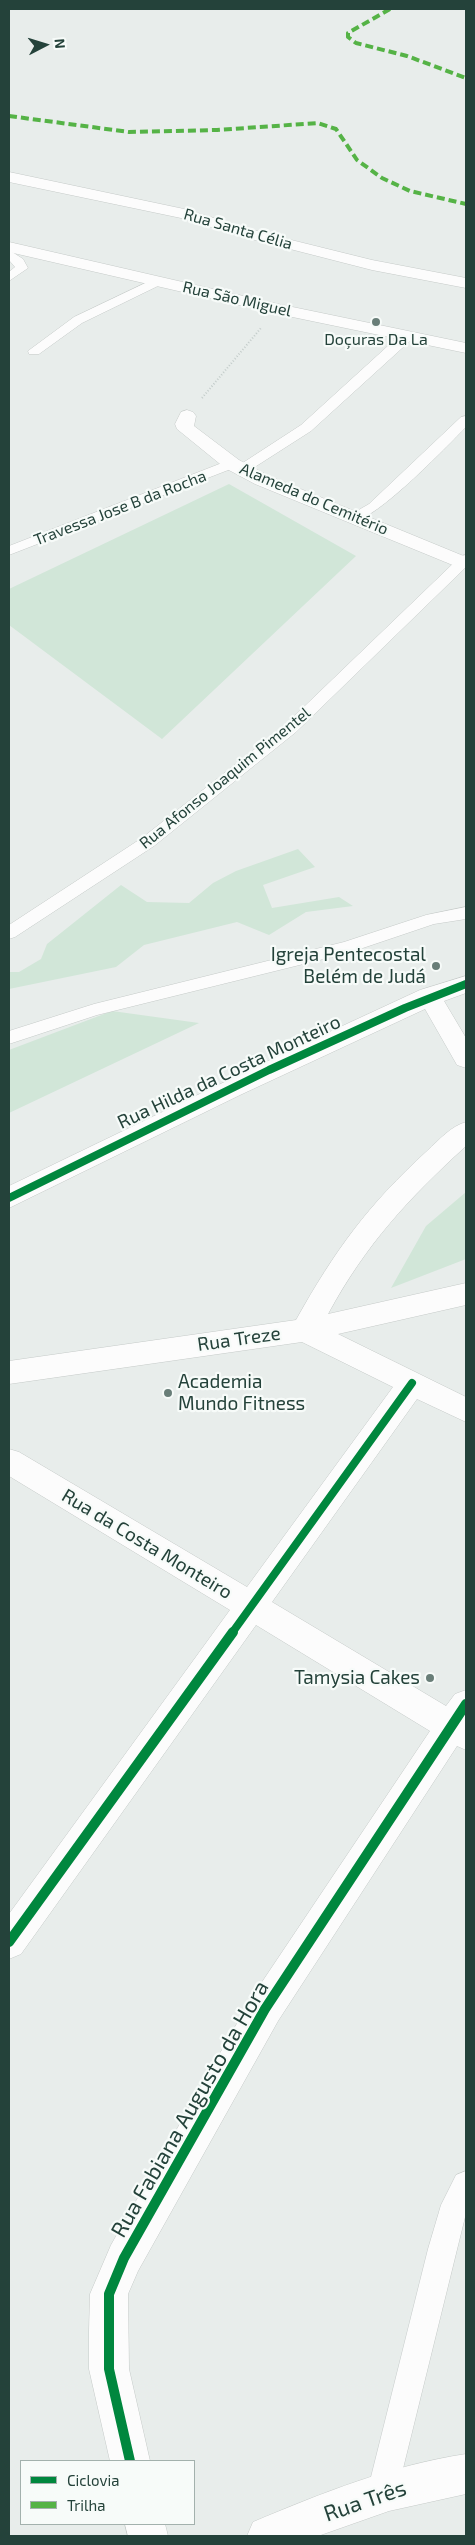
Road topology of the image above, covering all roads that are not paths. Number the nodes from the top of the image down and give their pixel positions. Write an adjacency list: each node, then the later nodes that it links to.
1 (9, 177): 6 (street, Rua Santa Célia)
2 (9, 247): 5 (street, Rua São Miguel)
3 (9, 254): 4 (lane)
4 (9, 277)
5 (158, 280): 7 (street, Rua São Miguel); 9 (lane)
6 (466, 283)
7 (406, 337): 8 (street, Rua São Miguel); 12 (lane, Travessa Jose B da Rocha)
8 (466, 348)
9 (34, 352)
10 (187, 416): 12 (street, Alameda do Cemitério)
11 (466, 420): 13 (lane)
12 (237, 466): 13 (street, Alameda do Cemitério); 14 (lane, Travessa Jose B da Rocha)
13 (355, 518): 15 (street, Alameda do Cemitério)
14 (9, 552)
15 (464, 561): 17 (lane, Rua Afonso Joaquim Pimentel)
16 (466, 913): 20 (lane)
17 (9, 933)
18 (466, 984): 19 (street, Rua Hilda da Costa Monteiro)
19 (429, 996): 21 (street); 23 (street, Rua Hilda da Costa Monteiro)
20 (9, 1038)
21 (466, 1059)
22 (466, 1131): 25 (street)
23 (9, 1198)
24 (466, 1294): 25 (street, Rua Treze)
25 (305, 1330): 26 (street, Rua Treze); 27 (street)
26 (9, 1372)
27 (412, 1383): 28 (street); 30 (street)
28 (466, 1410)
29 (9, 1460): 30 (street, Rua da Costa Monteiro)
30 (250, 1606): 31 (street, Rua da Costa Monteiro); 32 (street)
31 (461, 1722): 34 (street, Rua Fabiana Augusto da Hora)
32 (9, 1942)
33 (466, 2185): 36 (lane)
34 (130, 2460)
35 (466, 2474): 36 (street, Rua Três)
36 (382, 2492): 37 (street, Rua Três)
37 (267, 2536)

